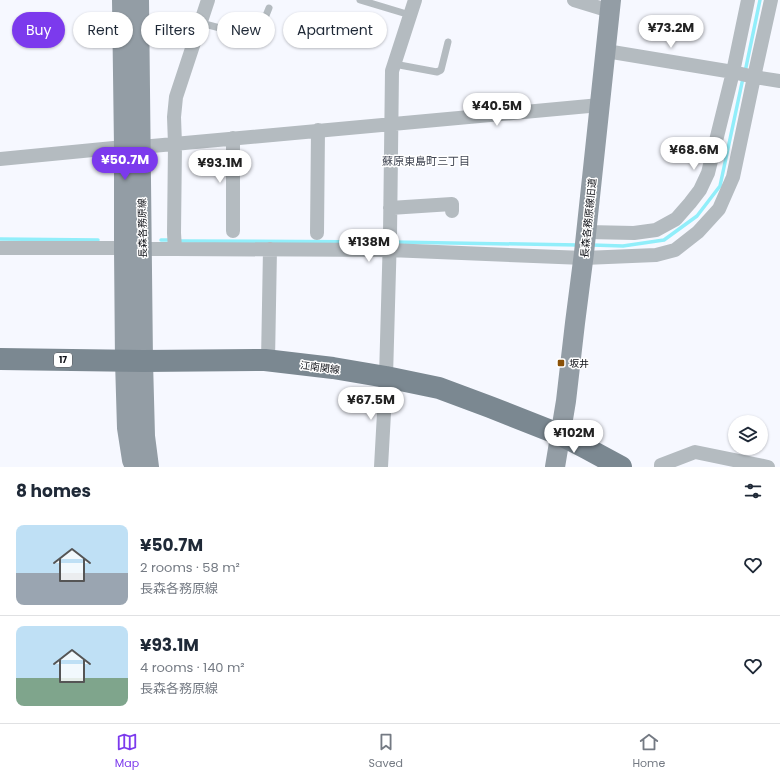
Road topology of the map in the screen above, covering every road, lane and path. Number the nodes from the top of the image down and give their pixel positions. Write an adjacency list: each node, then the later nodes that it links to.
1 (122, 0): 26 (street, 長森各務原線)
2 (139, 0): 26 (street, 長森各務原線)
3 (208, 0): 11 (street)
4 (360, 0): 12 (lane)
5 (415, 0): 12 (street)
6 (574, 0): 9 (street)
7 (748, 0): 18 (street)
8 (771, 0): 19 (street)
9 (610, 5): 16 (street, 長森各務原線旧道)
10 (269, 8): 13 (lane)
11 (204, 12)
12 (410, 15): 17 (street)
13 (209, 25)
14 (448, 42): 17 (lane)
15 (193, 48): 25 (street)
16 (606, 52): 18 (street); 21 (street, 長森各務原線旧道)
17 (394, 64): 22 (street)
18 (734, 72): 19 (street); 33 (street)
19 (753, 77): 20 (street); 33 (street)
20 (780, 82)
21 (600, 104): 22 (street); 33 (street, 長森各務原線旧道)
22 (391, 123): 23 (street); 28 (street)
23 (318, 130): 24 (street); 31 (street)
24 (233, 138): 25 (street); 30 (street)
25 (175, 144): 26 (street); 36 (street)
26 (133, 147): 27 (street); 35 (street, 長森各務原線)
27 (0, 159)
28 (390, 208): 29 (street); 32 (street)
29 (452, 211)
30 (233, 231)
31 (317, 232)
32 (390, 244): 33 (street); 37 (street); 41 (street)
33 (585, 245): 42 (street, 長森各務原線旧道)
34 (0, 248): 35 (street)
35 (133, 248): 36 (street); 39 (street, 長森各務原線)
36 (175, 248): 37 (street)
37 (270, 249): 40 (street)
38 (0, 359): 39 (main road, 江南関線 / 17)
39 (134, 361): 40 (main road, 江南関線 / 17); 43 (street); 44 (street)
40 (268, 361): 41 (main road, 江南関線 / 17)
41 (386, 377): 42 (main road, 江南関線 / 17); 45 (street)
42 (561, 436): 46 (street); 47 (main road, 江南関線 / 17)
43 (135, 467)
44 (149, 467)
45 (381, 467)
46 (555, 467)
47 (621, 467)
48 (661, 467): 49 (street)
49 (768, 467)

